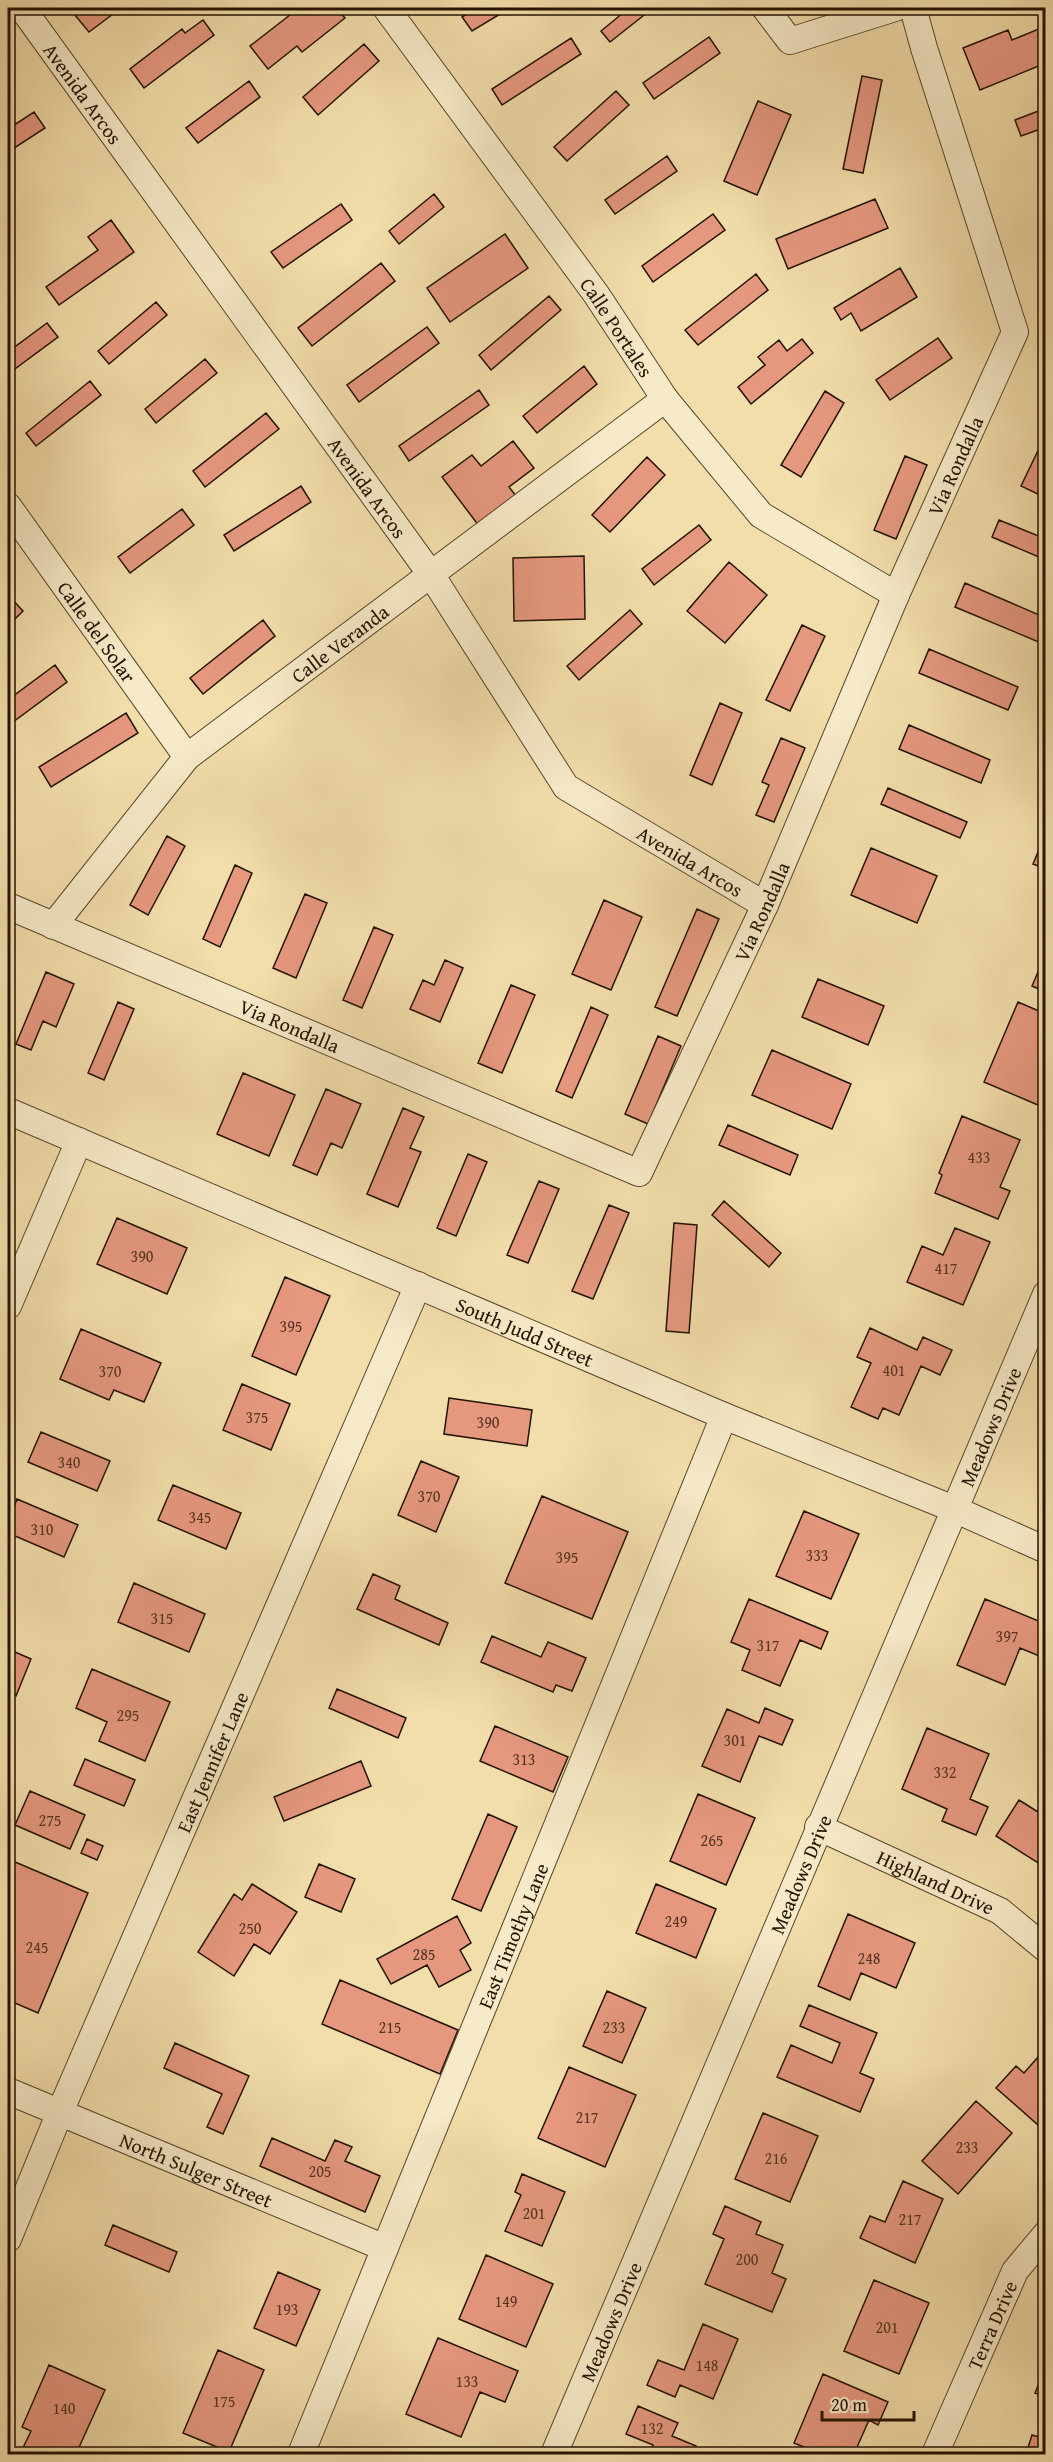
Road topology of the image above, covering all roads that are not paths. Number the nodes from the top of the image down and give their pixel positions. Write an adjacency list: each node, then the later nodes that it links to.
1 (22, 8): 8 (street, Avenida Arcos)
2 (386, 8): 6 (street, Calle Portales)
3 (765, 8): 4 (street)
4 (895, 8)
5 (914, 8): 9 (street, Via Rondalla)
6 (665, 399): 8 (street, Calle Veranda); 9 (street, Calle Portales)
7 (8, 506): 10 (street, Calle del Solar)
8 (432, 576): 10 (street, Calle Veranda); 11 (street, Avenida Arcos)
9 (896, 595): 11 (street, Via Rondalla)
10 (187, 757): 13 (street, Calle Veranda)
11 (765, 905): 13 (street, Via Rondalla)
12 (8, 906): 13 (street, Via Rondalla)
13 (53, 926)
14 (8, 1111): 15 (street, South Judd Street)
15 (79, 1141): 16 (street, South Judd Street); 18 (street)
16 (418, 1286): 19 (street, South Judd Street); 25 (street, East Jennifer Lane)
17 (1046, 1294): 20 (street, Meadows Drive)
18 (8, 1306)
19 (724, 1416): 20 (street, South Judd Street); 28 (street, East Timothy Lane)
20 (954, 1509): 21 (street, South Judd Street); 22 (street, Meadows Drive)
21 (1046, 1550)
22 (818, 1827): 23 (street, Highland Drive); 30 (street, Meadows Drive)
23 (1046, 1949)
24 (8, 2091): 25 (street, North Sulger Street)
25 (60, 2112): 27 (street, East Jennifer Lane); 28 (street, North Sulger Street)
26 (1046, 2234): 31 (street, Terra Drive)
27 (8, 2239)
28 (385, 2248): 29 (street, East Timothy Lane)
29 (300, 2454)
30 (554, 2454)
31 (934, 2454)

